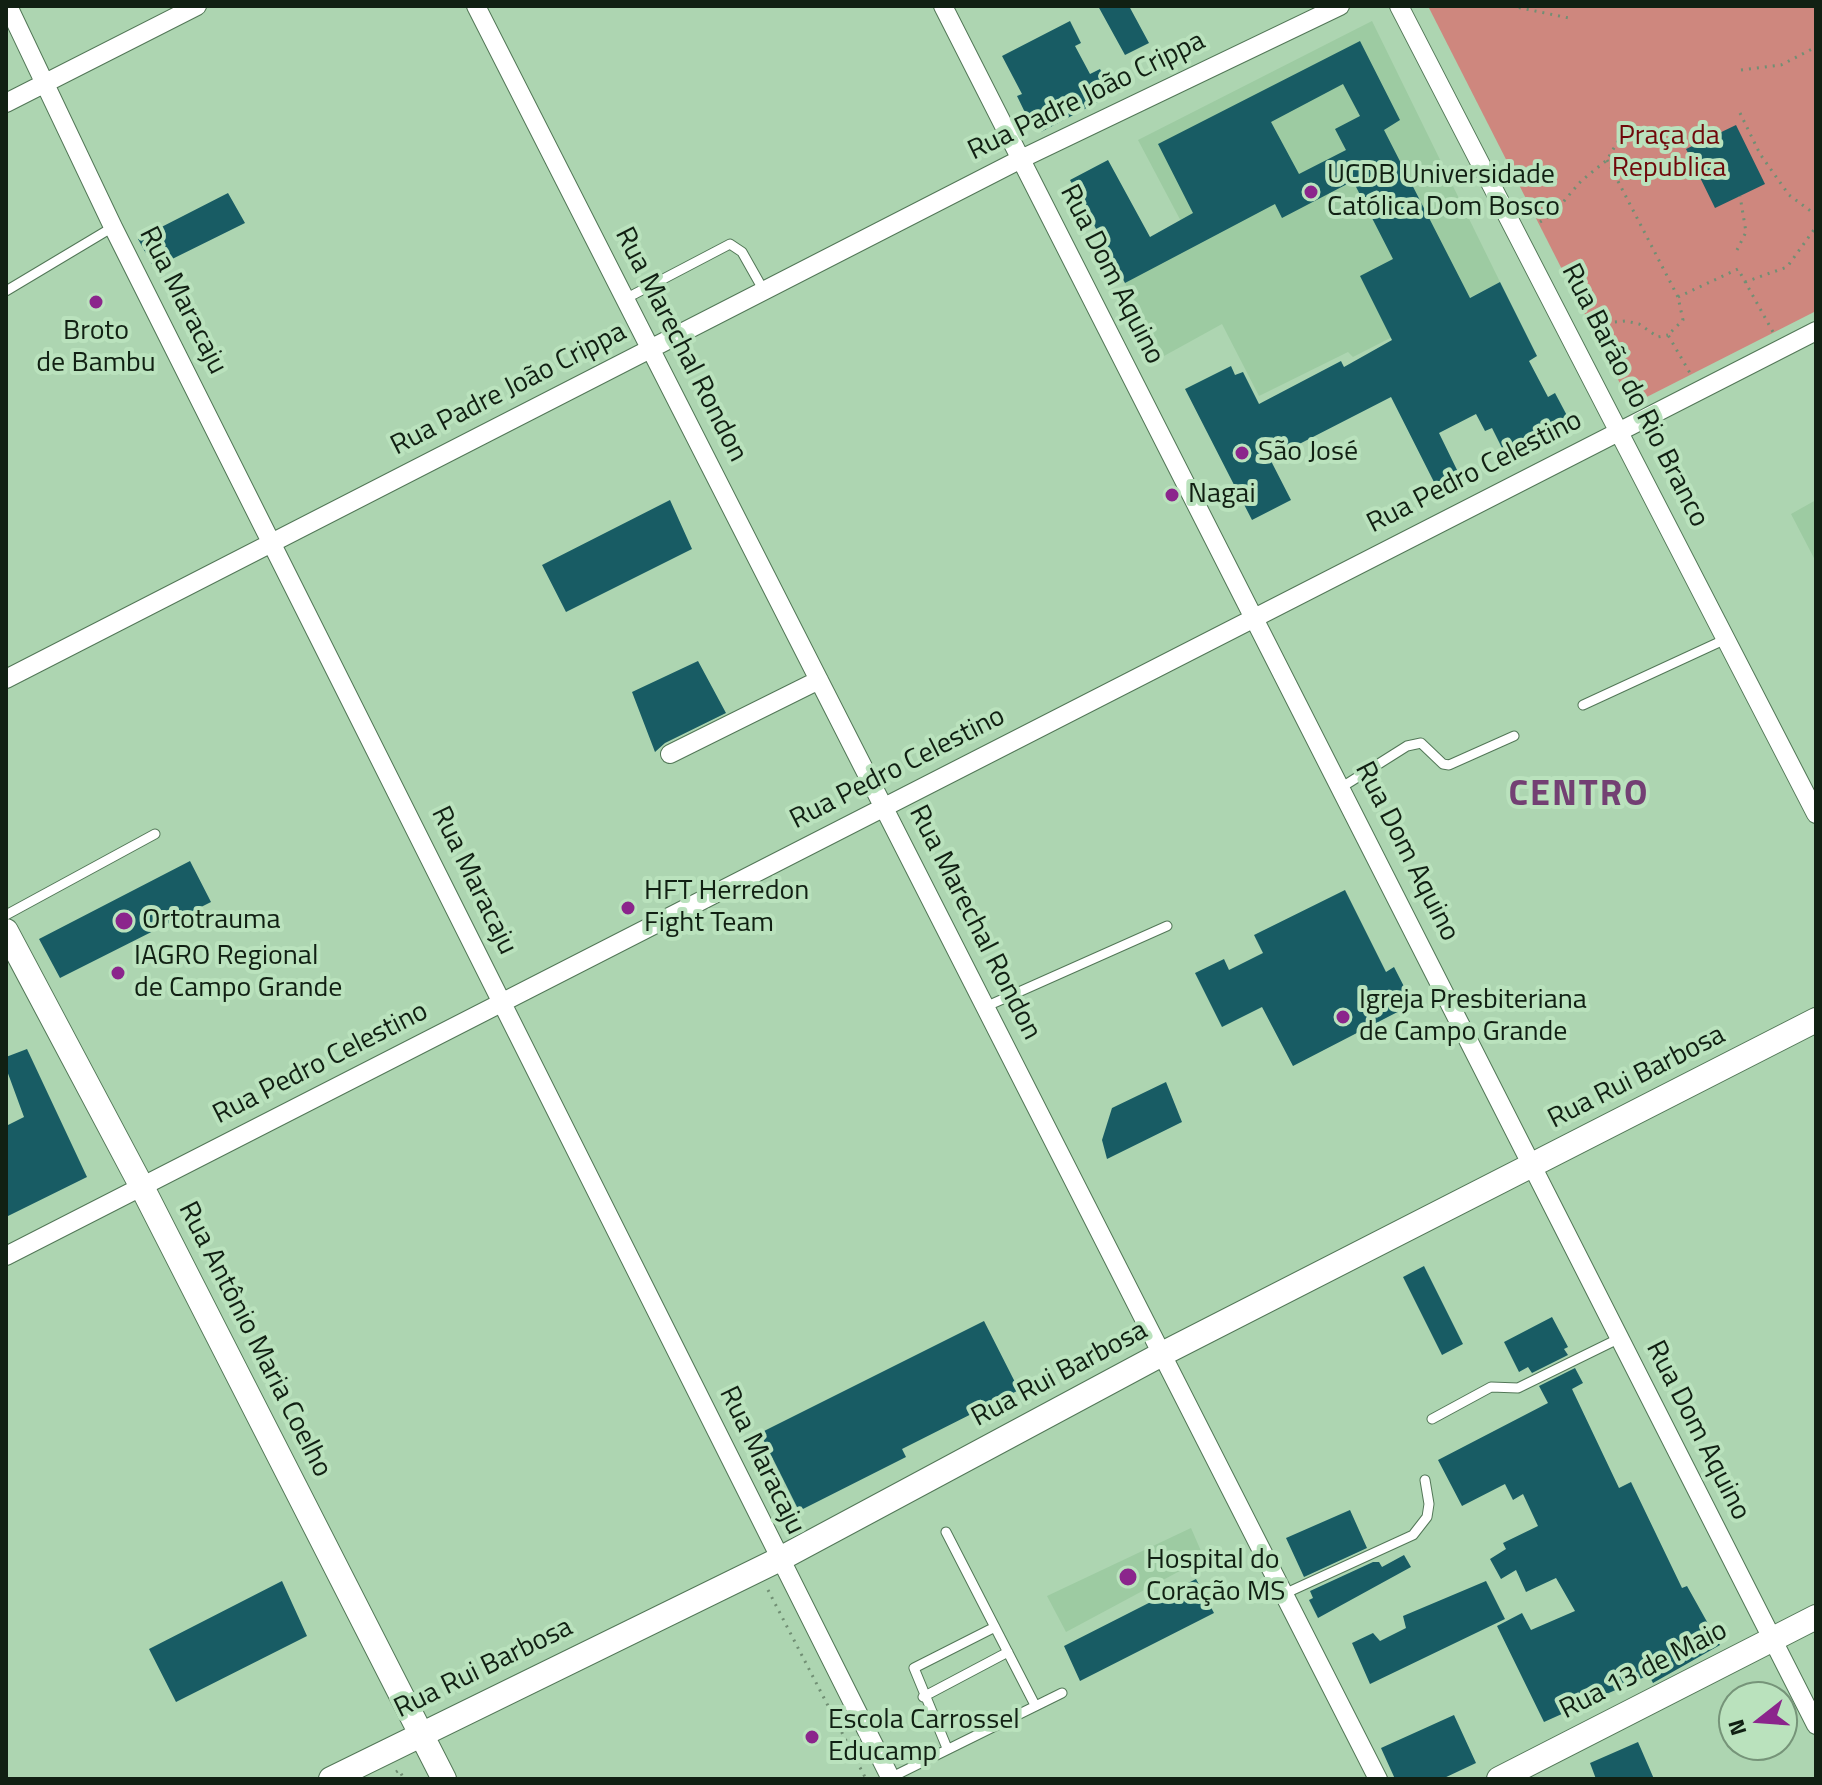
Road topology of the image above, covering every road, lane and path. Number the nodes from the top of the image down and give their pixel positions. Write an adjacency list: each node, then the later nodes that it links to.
1 (8, 6): 11 (street, Rua Maracaju)
2 (197, 6): 11 (street)
3 (476, 6): 27 (street, Rua Marechal Rondon)
4 (943, 6): 15 (street, Rua Dom Aquino)
5 (1340, 6): 15 (street, Rua Padre João Crippa)
6 (1399, 6): 34 (street, Rua Barão do Rio Branco)
7 (1511, 6): 8 (path)
8 (1569, 18)
9 (1816, 47): 10 (path)
10 (1741, 70)
11 (47, 83): 12 (street); 20 (street, Rua Maracaju)
12 (6, 103)
13 (1740, 113): 18 (path)
14 (1629, 122): 16 (path)
15 (1021, 159): 25 (street, Rua Padre João Crippa); 36 (street, Rua Dom Aquino)
16 (1607, 160): 19 (path); 26 (path)
17 (1740, 196): 22 (path)
18 (1816, 215)
19 (1540, 222)
20 (113, 227): 24 (lane); 35 (street, Rua Maracaju)
21 (1816, 227): 23 (path)
22 (1737, 250)
23 (1745, 282): 26 (path); 30 (path)
24 (6, 291)
25 (764, 291): 27 (lane); 32 (street, Rua Padre João Crippa)
26 (1678, 297): 31 (path)
27 (625, 299): 32 (street, Rua Marechal Rondon)
28 (1591, 324): 31 (path)
29 (1816, 331): 34 (street, Rua Pedro Celestino)
30 (1773, 332)
31 (1668, 335): 33 (path)
32 (650, 349): 35 (street, Rua Padre João Crippa); 39 (street, Rua Marechal Rondon)
33 (1690, 373)
34 (1621, 430): 36 (street, Rua Pedro Celestino); 37 (street, Rua Barão do Rio Branco)
35 (274, 542): 38 (street, Rua Padre João Crippa); 50 (street, Rua Maracaju)
36 (1254, 618): 43 (street, Rua Dom Aquino); 44 (street, Rua Pedro Celestino)
37 (1726, 639): 40 (lane); 45 (street, Rua Barão do Rio Branco)
38 (6, 679)
39 (819, 680): 42 (street); 44 (street, Rua Marechal Rondon)
40 (1583, 705)
41 (1514, 736): 43 (lane)
42 (670, 754)
43 (1342, 787): 53 (street, Rua Dom Aquino)
44 (884, 807): 50 (street, Rua Pedro Celestino); 51 (street, Rua Marechal Rondon)
45 (1816, 814)
46 (155, 834): 47 (lane)
47 (6, 915)
48 (1167, 926): 51 (lane)
49 (6, 931): 54 (street, Rua Antônio Maria Coelho)
50 (502, 1003): 54 (street, Rua Pedro Celestino); 61 (street, Rua Maracaju)
51 (985, 1007): 57 (street, Rua Marechal Rondon)
52 (1816, 1020): 53 (street, Rua Rui Barbosa)
53 (1532, 1166): 56 (street, Rua Dom Aquino); 57 (street, Rua Rui Barbosa)
54 (142, 1187): 55 (street, Rua Pedro Celestino); 72 (street, Rua Antônio Maria Coelho)
55 (6, 1256)
56 (1618, 1339): 58 (lane); 66 (street, Rua Dom Aquino)
57 (1162, 1354): 61 (street, Rua Rui Barbosa); 63 (street, Rua Marechal Rondon)
58 (1432, 1419)
59 (1425, 1480): 63 (lane)
60 (946, 1532): 65 (lane)
61 (778, 1560): 72 (street, Rua Rui Barbosa); 75 (street, Rua Maracaju)
62 (764, 1584): 79 (path)
63 (1284, 1594): 80 (street, Rua Marechal Rondon)
64 (1816, 1617): 66 (street, Rua 13 de Maio)
65 (995, 1627): 67 (lane); 69 (lane)
66 (1772, 1639): 71 (street, Rua Dom Aquino); 81 (street, Rua 13 de Maio)
67 (1008, 1652): 69 (lane); 70 (lane)
68 (1062, 1693): 70 (lane)
69 (923, 1697): 73 (lane)
70 (1035, 1705): 73 (lane)
71 (1816, 1725)
72 (420, 1733): 76 (street, Rua Rui Barbosa); 78 (street, Rua Antônio Maria Coelho)
73 (947, 1748): 75 (lane)
74 (391, 1775): 77 (path)
75 (890, 1778)
76 (331, 1779)
77 (404, 1779)
78 (444, 1779)
79 (866, 1779)
80 (1378, 1779)
81 (1499, 1779)

